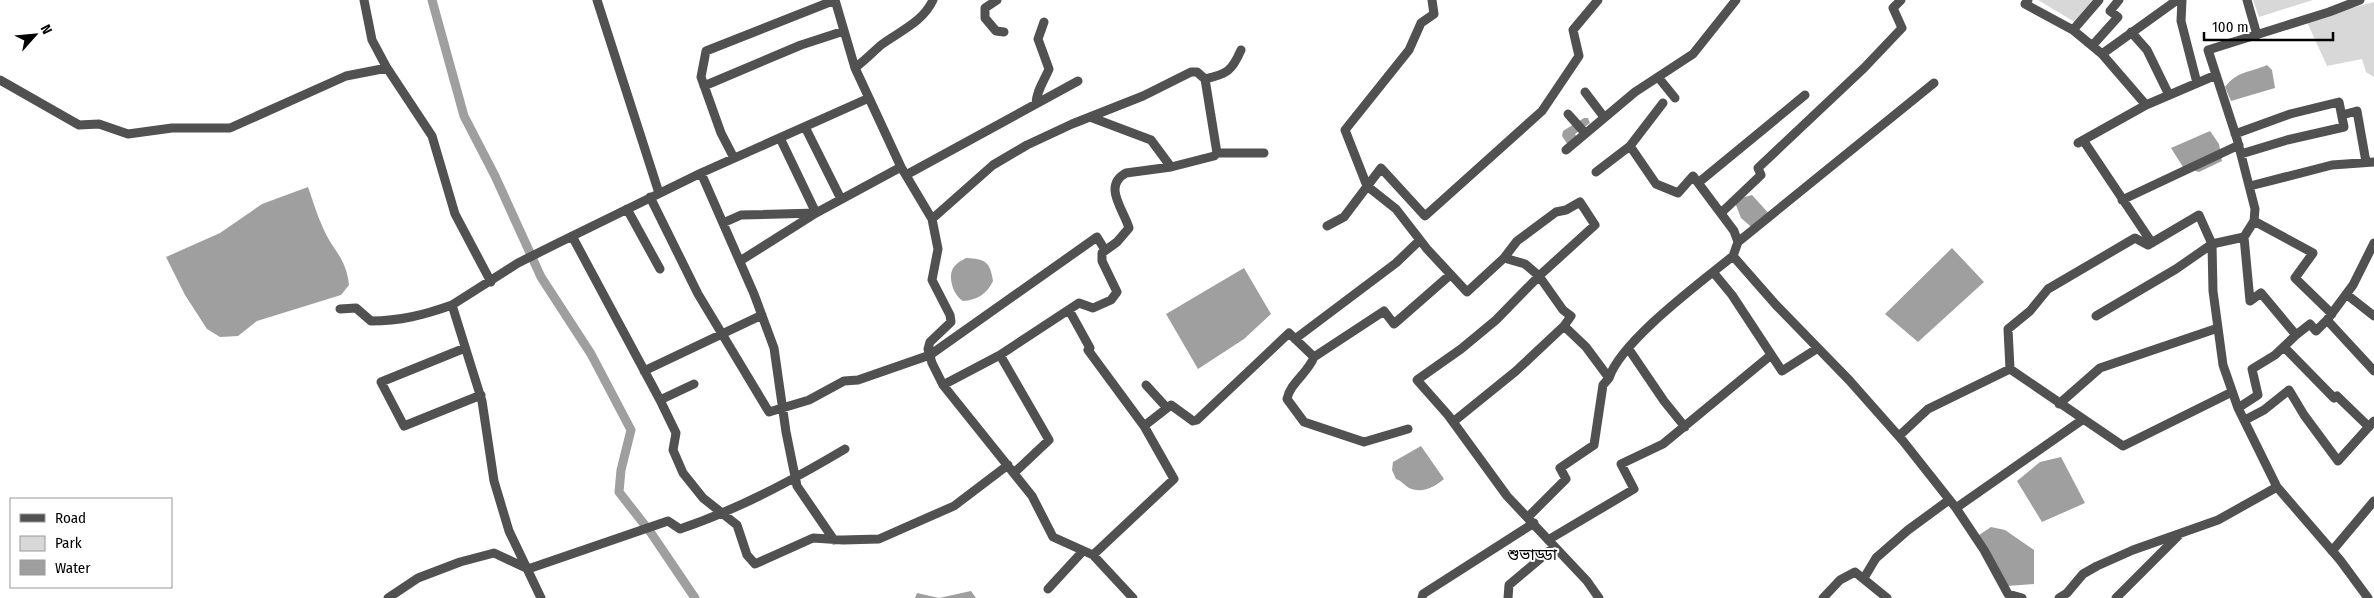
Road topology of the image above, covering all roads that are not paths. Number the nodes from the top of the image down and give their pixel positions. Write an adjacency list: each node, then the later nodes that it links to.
1 (364, 0): 26 (street)
2 (596, 0): 67 (street)
3 (835, 0): 19 (street); 35 (street)
4 (934, 0): 27 (street)
5 (997, 0): 20 (street)
6 (1432, 0): 65 (street)
7 (1598, 0): 65 (street)
8 (1736, 0): 29 (street)
9 (1902, 0): 73 (street)
10 (2099, 0): 18 (street)
11 (2119, 0): 23 (street)
12 (2177, 0): 21 (street)
13 (2182, 0): 34 (street)
14 (2247, 0): 22 (street)
15 (2360, 0): 22 (street)
16 (2024, 1): 18 (street)
17 (1044, 22): 42 (street)
18 (2073, 30): 23 (street)
19 (844, 31): 27 (street); 35 (street)
20 (1004, 32)
21 (2131, 32): 25 (street); 38 (street)
22 (2257, 35): 28 (street)
23 (2092, 46): 25 (street)
24 (1241, 50): 30 (street)
25 (2102, 54): 43 (street)
26 (387, 68): 31 (street); 93 (street)
27 (855, 68): 39 (street)
28 (2216, 75): 34 (street); 50 (street)
29 (1658, 77): 40 (street); 47 (street)
30 (1204, 79): 46 (street); 55 (street)
31 (0, 80)
32 (1078, 81): 42 (street)
33 (1934, 83): 81 (street)
34 (2197, 83): 38 (street)
35 (704, 86): 57 (street)
36 (1585, 92): 47 (street)
37 (1805, 95): 64 (street)
38 (2169, 95): 43 (street)
39 (869, 98): 48 (street); 59 (street)
40 (1675, 98)
41 (1663, 103): 52 (street)
42 (1036, 104): 63 (street)
43 (2146, 105): 70 (street)
44 (1568, 114): 49 (street)
45 (2342, 115): 50 (street); 54 (street); 58 (street)
46 (1090, 117): 60 (street); 74 (street)
47 (1604, 117): 49 (street)
48 (805, 127): 51 (street); 69 (street)
49 (1585, 133): 53 (street)
50 (2235, 134): 54 (street)
51 (780, 138): 57 (street); 72 (street)
52 (1630, 146): 61 (street); 64 (street)
53 (1566, 150)
54 (2240, 150): 66 (street); 70 (street)
55 (1217, 153): 56 (street); 60 (street)
56 (1264, 153)
57 (734, 158): 62 (street)
58 (2370, 162): 66 (street)
59 (901, 167): 63 (street); 69 (street)
60 (1171, 168): 85 (street)
61 (1596, 172)
62 (701, 173): 67 (street); 76 (street)
63 (906, 175): 74 (street)
64 (1698, 183): 73 (street)
65 (1367, 186): 77 (street); 80 (street)
66 (2250, 186): 75 (street)
67 (660, 193): 68 (street)
68 (650, 197): 71 (street); 104 (street)
69 (841, 200): 72 (street)
70 (2122, 200): 82 (street)
71 (627, 209): 78 (street); 89 (street)
72 (816, 213): 76 (street); 88 (street)
73 (1721, 213): 81 (street)
74 (932, 219): 111 (street)
75 (2254, 221): 79 (street); 101 (street)
76 (723, 223): 88 (street)
77 (1328, 226)
78 (572, 236): 93 (street); 116 (street)
79 (2244, 236): 84 (street); 105 (street)
80 (1420, 240): 91 (street); 106 (street)
81 (1738, 242): 86 (street)
82 (2152, 243): 84 (street); 115 (street)
83 (2374, 243): 94 (street)
84 (2212, 244): 99 (street); 103 (street)
85 (1104, 250): 97 (street); 111 (street)
86 (1733, 256): 90 (street); 110 (street)
87 (1504, 258): 91 (street); 92 (street); 92 (street)
88 (740, 261): 98 (street)
89 (660, 269)
90 (1713, 272): 109 (street); 113 (street)
91 (1450, 275): 114 (street)
92 (1539, 276): 102 (street); 131 (street)
93 (491, 282): 95 (street)
94 (2346, 294): 100 (street); 101 (street)
95 (452, 305): 96 (street); 108 (street)
96 (340, 309)
97 (1069, 310): 112 (street); 133 (street)
98 (762, 315): 104 (street); 128 (street)
99 (2096, 316)
100 (2374, 316)
101 (2329, 317): 105 (street); 117 (street)
102 (1564, 326): 118 (street); 131 (street)
103 (2218, 328): 122 (street); 125 (street)
104 (722, 334): 116 (street); 128 (street)
105 (2296, 335): 107 (street)
106 (1295, 339): 114 (street); 126 (street)
107 (2284, 346): 127 (street); 132 (street)
108 (466, 348): 123 (street); 123 (street)
109 (1628, 348): 118 (street); 134 (street)
110 (1818, 348): 113 (street); 136 (street)
111 (930, 355): 121 (street); 128 (street)
112 (1000, 355): 121 (street); 138 (street)
113 (1771, 355): 134 (street)
114 (1314, 357): 135 (street)
115 (2010, 370): 125 (street); 136 (street)
116 (644, 371): 124 (street)
117 (2374, 371)
118 (1609, 378): 145 (street)
119 (694, 384): 124 (street)
120 (1146, 385): 126 (street)
121 (943, 386): 138 (street)
122 (2232, 392): 127 (street); 129 (street)
123 (480, 395): 152 (street)
124 (660, 400): 144 (street)
125 (2059, 404): 129 (street)
126 (1167, 408): 133 (street)
127 (2238, 408): 130 (street)
128 (782, 409): 139 (street)
129 (2082, 420): 143 (street)
130 (2245, 420): 132 (street); 140 (street)
131 (1454, 422): 145 (street)
132 (2372, 424)
133 (1144, 426): 151 (street)
134 (1685, 427): 148 (street)
135 (1408, 429)
136 (1899, 436): 141 (street)
137 (845, 449): 139 (street)
138 (1011, 469): 147 (street); 149 (street)
139 (795, 479): 144 (street); 147 (street)
140 (2277, 487): 146 (street); 150 (street)
141 (1949, 500): 143 (street); 153 (street)
142 (2374, 501): 150 (street)
143 (1956, 508): 155 (street)
144 (724, 514): 147 (street); 152 (street)
145 (1531, 520): 148 (street); 159 (street)
146 (2180, 533): 165 (street); 166 (street)
147 (834, 540)
148 (1551, 544): 160 (street); 161 (street)
149 (1083, 551): 151 (street); 154 (street)
150 (2332, 551): 167 (street)
151 (1093, 554): 158 (street)
152 (528, 569): 156 (street); 157 (street)
153 (1864, 578): 162 (street); 163 (street)
154 (1048, 589)
155 (2009, 596): 164 (street)
156 (388, 598)
157 (540, 598)
158 (1133, 598)
159 (1422, 598)
160 (1508, 598)
161 (1599, 598)
162 (1823, 598)
163 (1887, 598)
164 (2022, 598)
165 (2059, 598)
166 (2116, 598)
167 (2368, 598)

